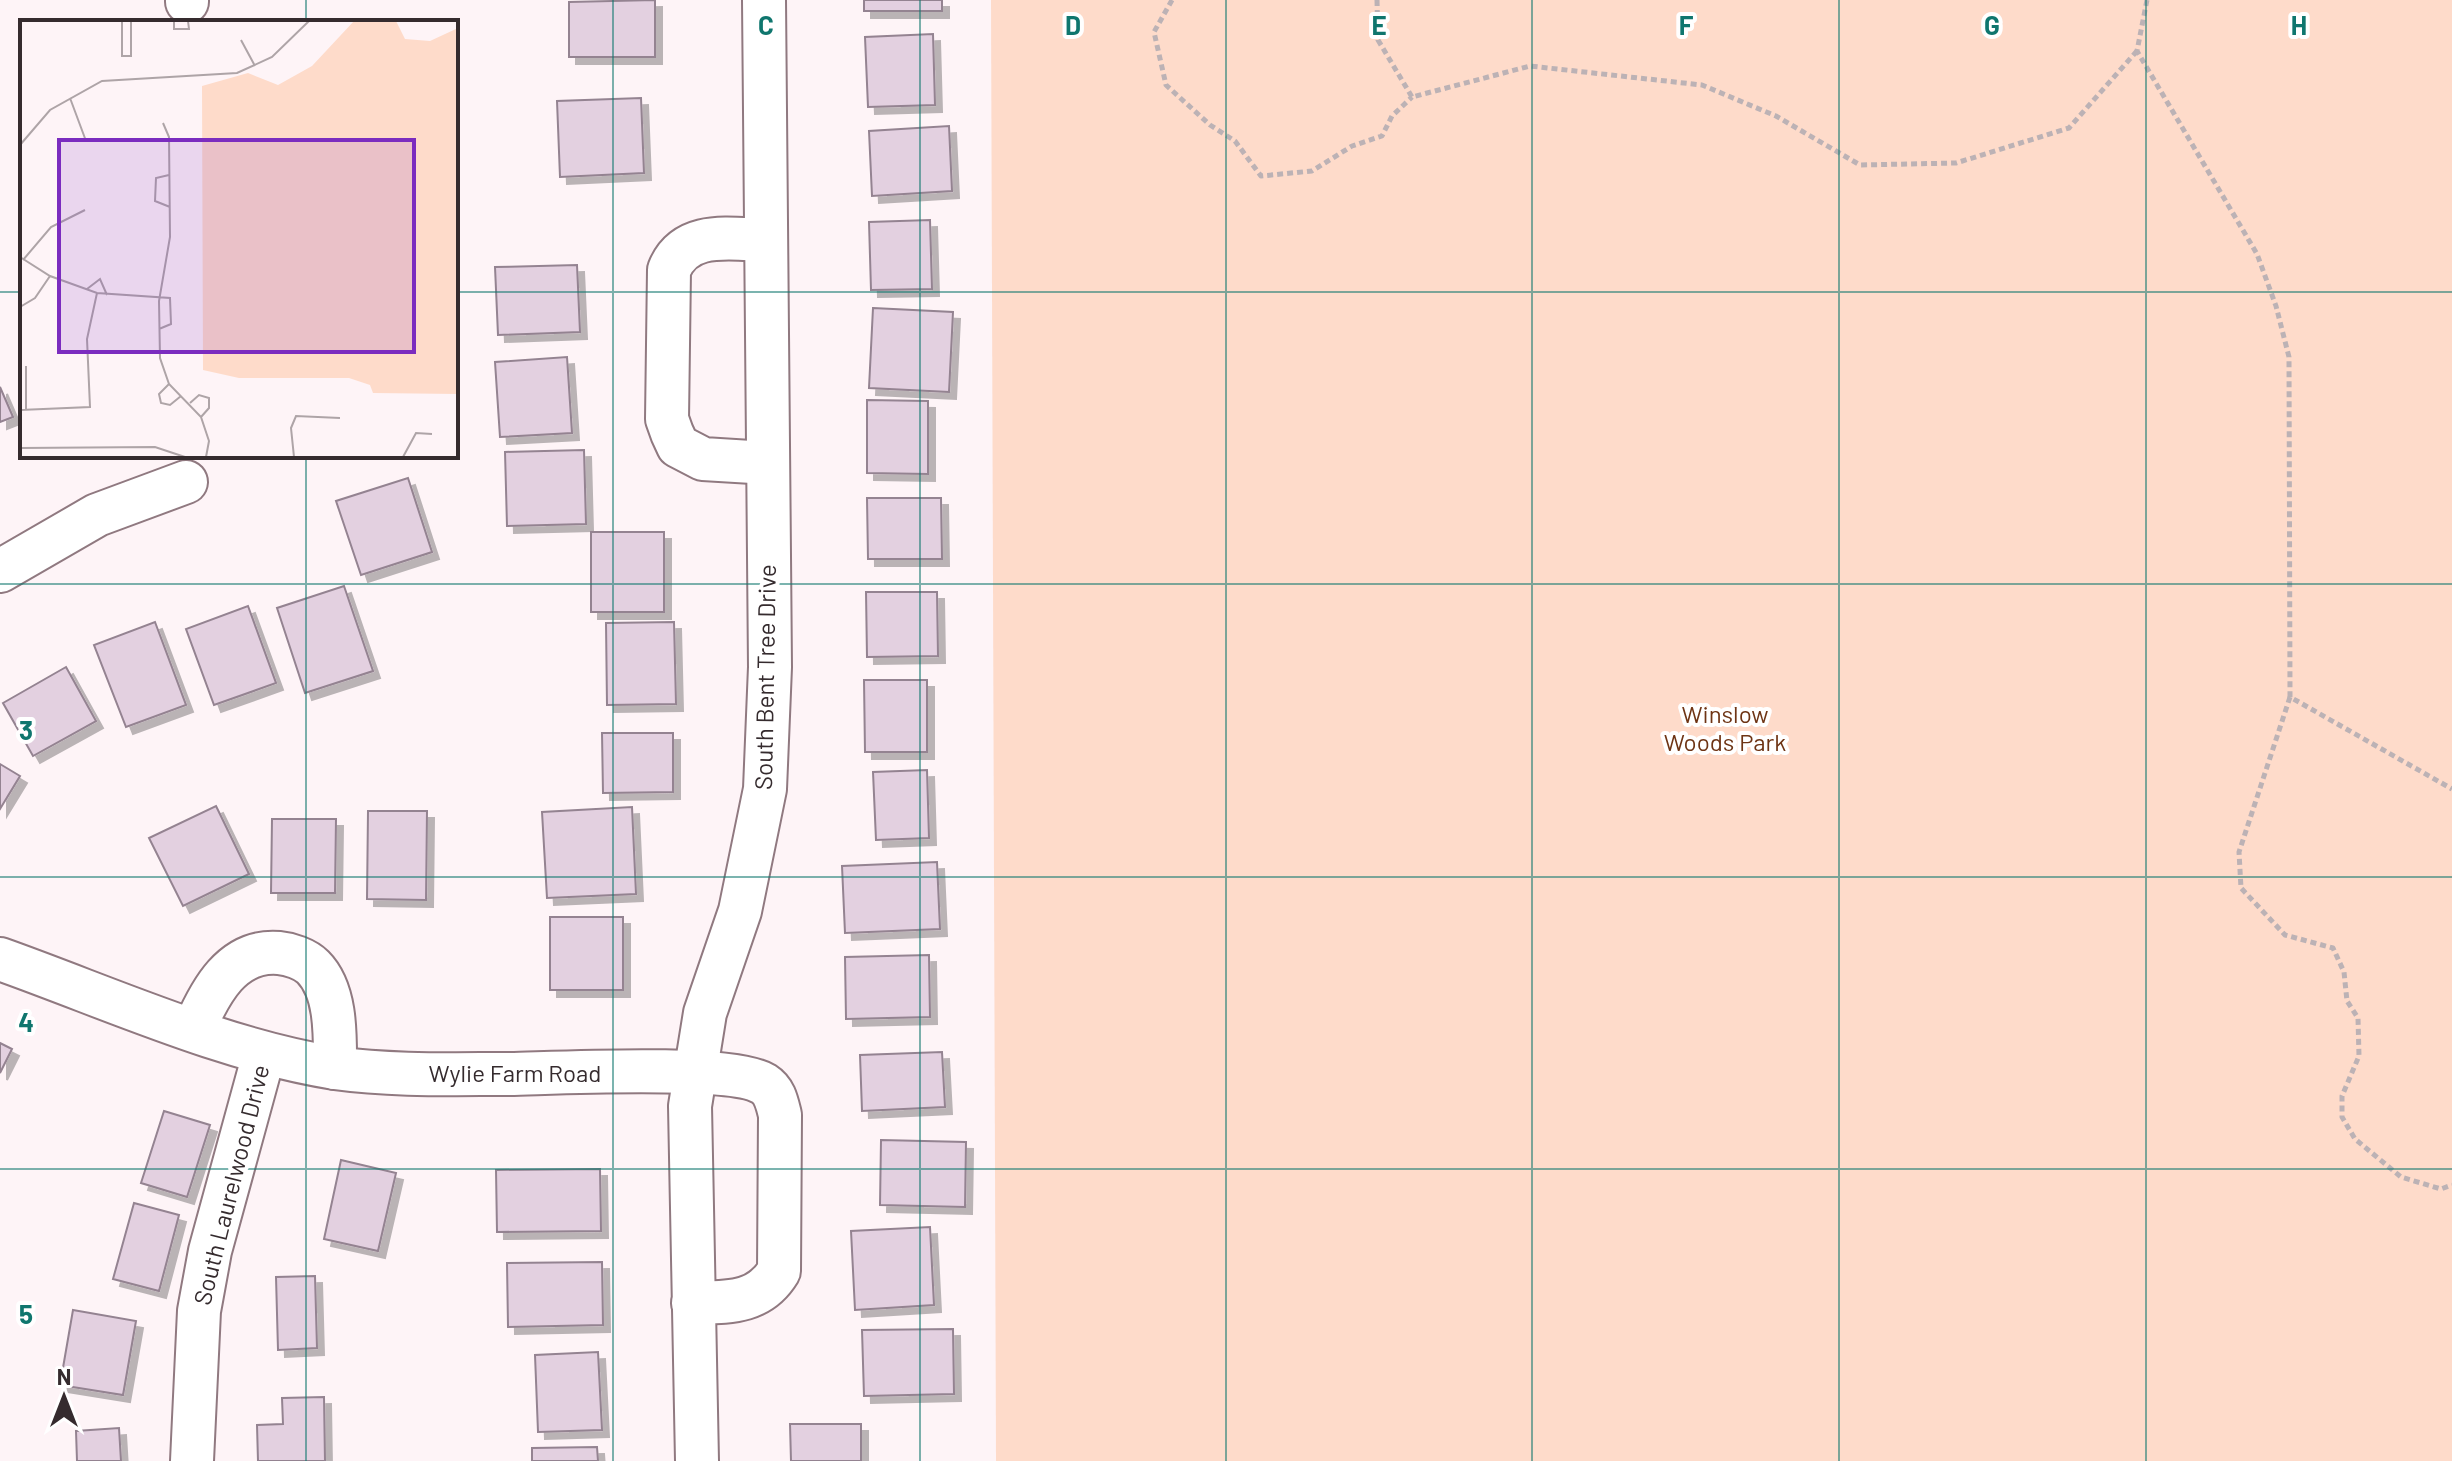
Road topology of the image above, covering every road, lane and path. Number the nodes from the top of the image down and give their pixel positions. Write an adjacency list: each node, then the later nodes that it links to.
1 (764, 0): 7 (street, South Bent Tree Drive)
2 (1172, 0): 6 (path)
3 (1377, 0): 6 (path)
4 (2147, 0): 5 (path)
5 (2137, 51): 6 (path); 11 (path)
6 (1412, 97)
7 (765, 240): 8 (street, South Bent Tree Drive); 8 (street)
8 (767, 463): 17 (street, South Bent Tree Drive)
9 (186, 482): 10 (street)
10 (0, 571)
11 (2290, 697): 12 (path); 18 (path)
12 (2452, 789)
13 (0, 959): 14 (street, Wylie Farm Road)
14 (194, 1029): 15 (street, Wylie Farm Road); 16 (street)
15 (264, 1054): 16 (street, Wylie Farm Road); 20 (street, South Laurelwood Drive)
16 (335, 1068): 17 (street, Wylie Farm Road)
17 (694, 1073): 19 (street, South Bent Tree Drive); 19 (street)
18 (2452, 1185)
19 (693, 1303): 21 (street, South Bent Tree Drive)
20 (192, 1461)
21 (697, 1461)

